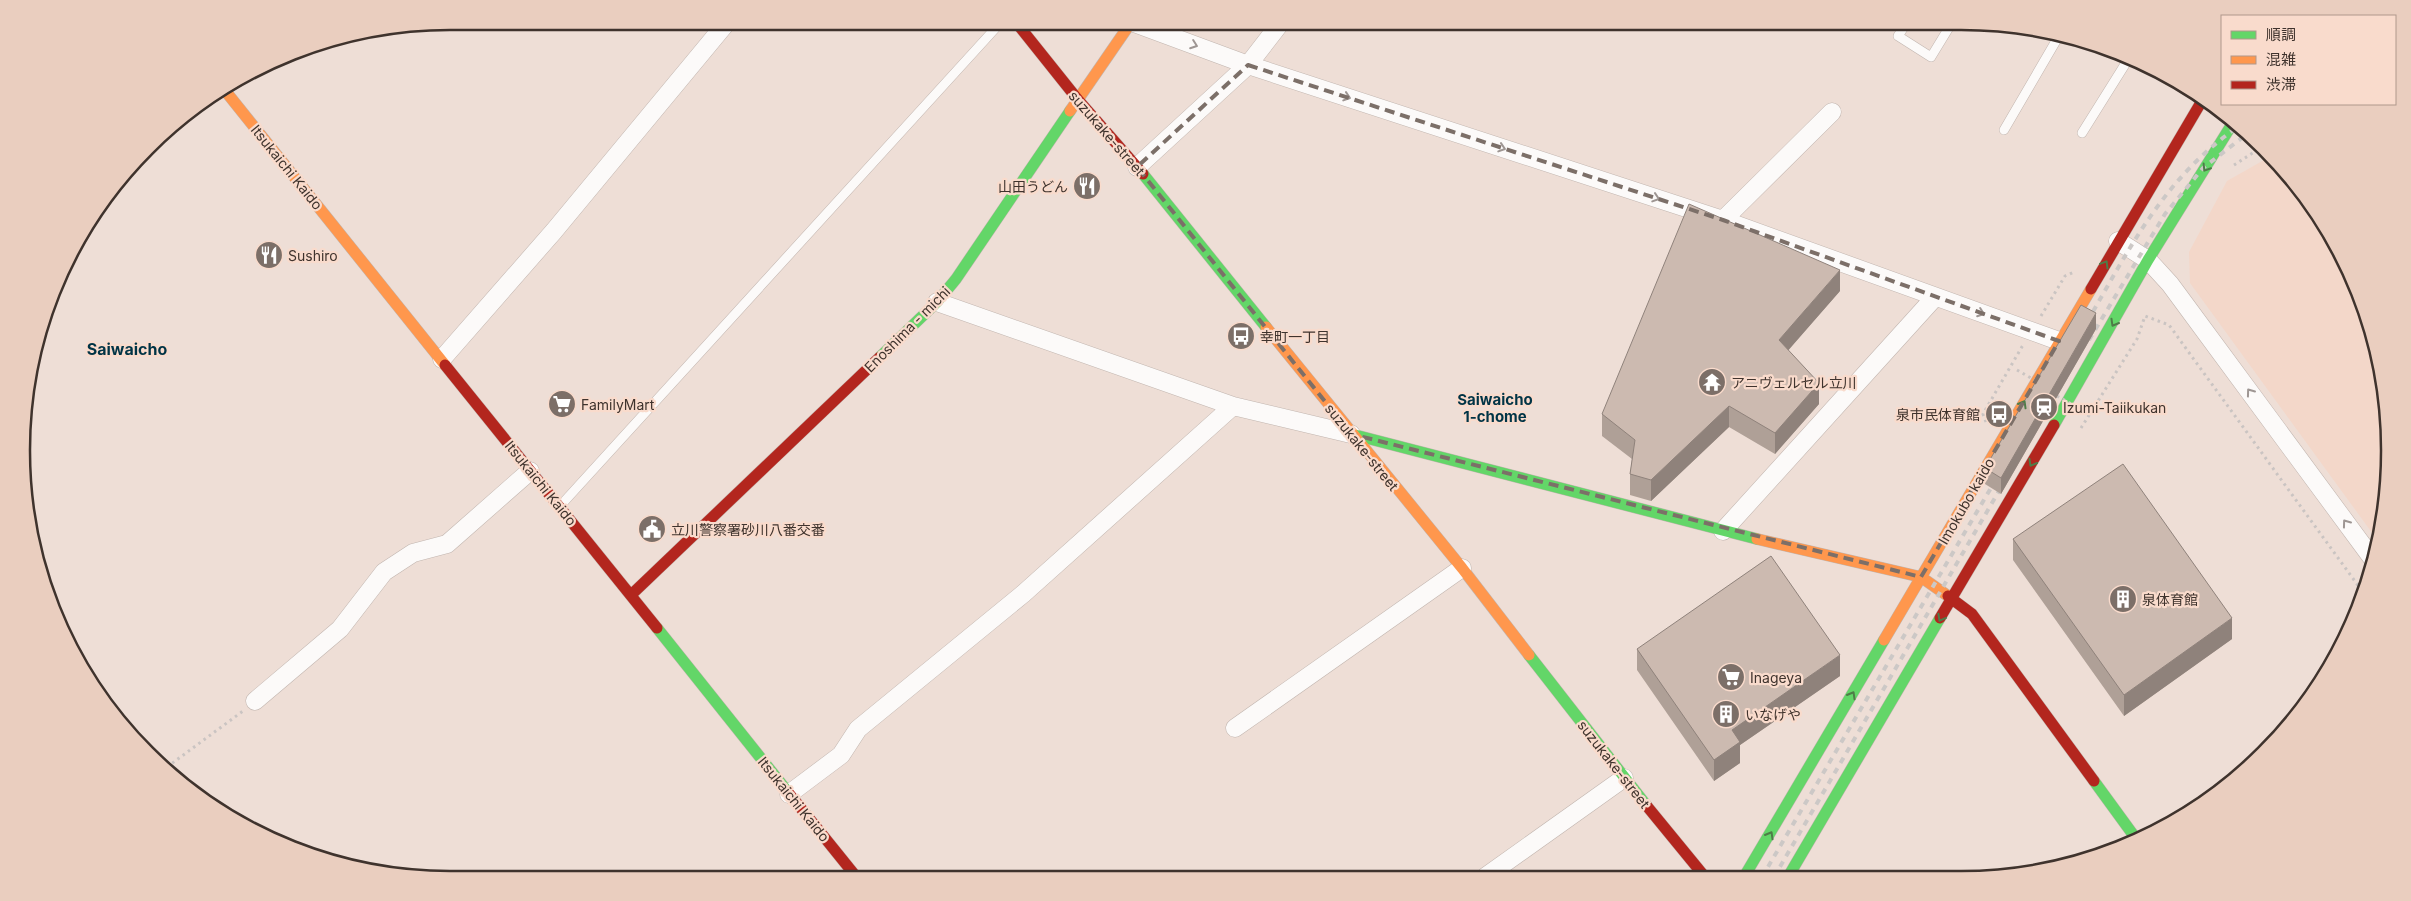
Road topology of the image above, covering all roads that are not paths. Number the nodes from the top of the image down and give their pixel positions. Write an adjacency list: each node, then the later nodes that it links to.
1 (721, 30): 26 (street)
2 (994, 30): 30 (lane)
3 (1022, 30): 13 (street, suzukake-street)
4 (1126, 30): 13 (street, Enoshima - michi)
5 (1153, 30): 10 (street, one-way to 10)
6 (1275, 30): 10 (street)
7 (1902, 30): 8 (lane)
8 (1948, 30)
9 (2056, 41): 17 (lane)
10 (1248, 64): 19 (street); 20 (street, one-way to 20)
11 (2125, 64): 18 (lane)
12 (228, 94): 26 (street, Itsukaichi Kaido)
13 (1079, 101): 19 (street, suzukake-street); 24 (street, Enoshima - michi)
14 (2199, 105): 21 (street, Imokubo kaido)
15 (1832, 112): 20 (street)
16 (2231, 129): 22 (street, one-way to 22)
17 (2004, 130)
18 (2082, 132)
19 (1137, 167): 28 (street, suzukake-street)
20 (1723, 220): 23 (street)
21 (2118, 242): 22 (street); 25 (street, Imokubo kaido, one-way to 21)
22 (2148, 260): 32 (street, one-way to 22); 36 (street, one-way to 36)
23 (1935, 297): 25 (street, one-way to 25); 31 (street)
24 (936, 302): 27 (street); 35 (street, Enoshima - michi)
25 (2059, 341): 34 (street, Imokubo kaido, one-way to 25)
26 (442, 360): 29 (street, Itsukaichi Kaido)
27 (1233, 406): 28 (street); 40 (street)
28 (1351, 434): 31 (street); 33 (street, suzukake-street)
29 (530, 471): 30 (street, Itsukaichi Kaido); 37 (street)
30 (559, 507): 35 (street, Itsukaichi Kaido)
31 (1723, 531): 34 (street)
32 (2368, 553)
33 (1462, 568): 38 (street); 39 (street, suzukake-street)
34 (1921, 578): 36 (street); 45 (street, Imokubo kaido, one-way to 34)
35 (631, 595): 40 (street, Itsukaichi Kaido)
36 (1953, 598): 41 (street); 46 (street, one-way to 46)
37 (255, 701)
38 (1235, 728)
39 (1624, 778): 43 (street); 44 (street, suzukake-street)
40 (789, 794): 42 (street, Itsukaichi Kaido)
41 (2133, 834)
42 (847, 871)
43 (1493, 871)
44 (1700, 871)
45 (1748, 871)
46 (1792, 871)

